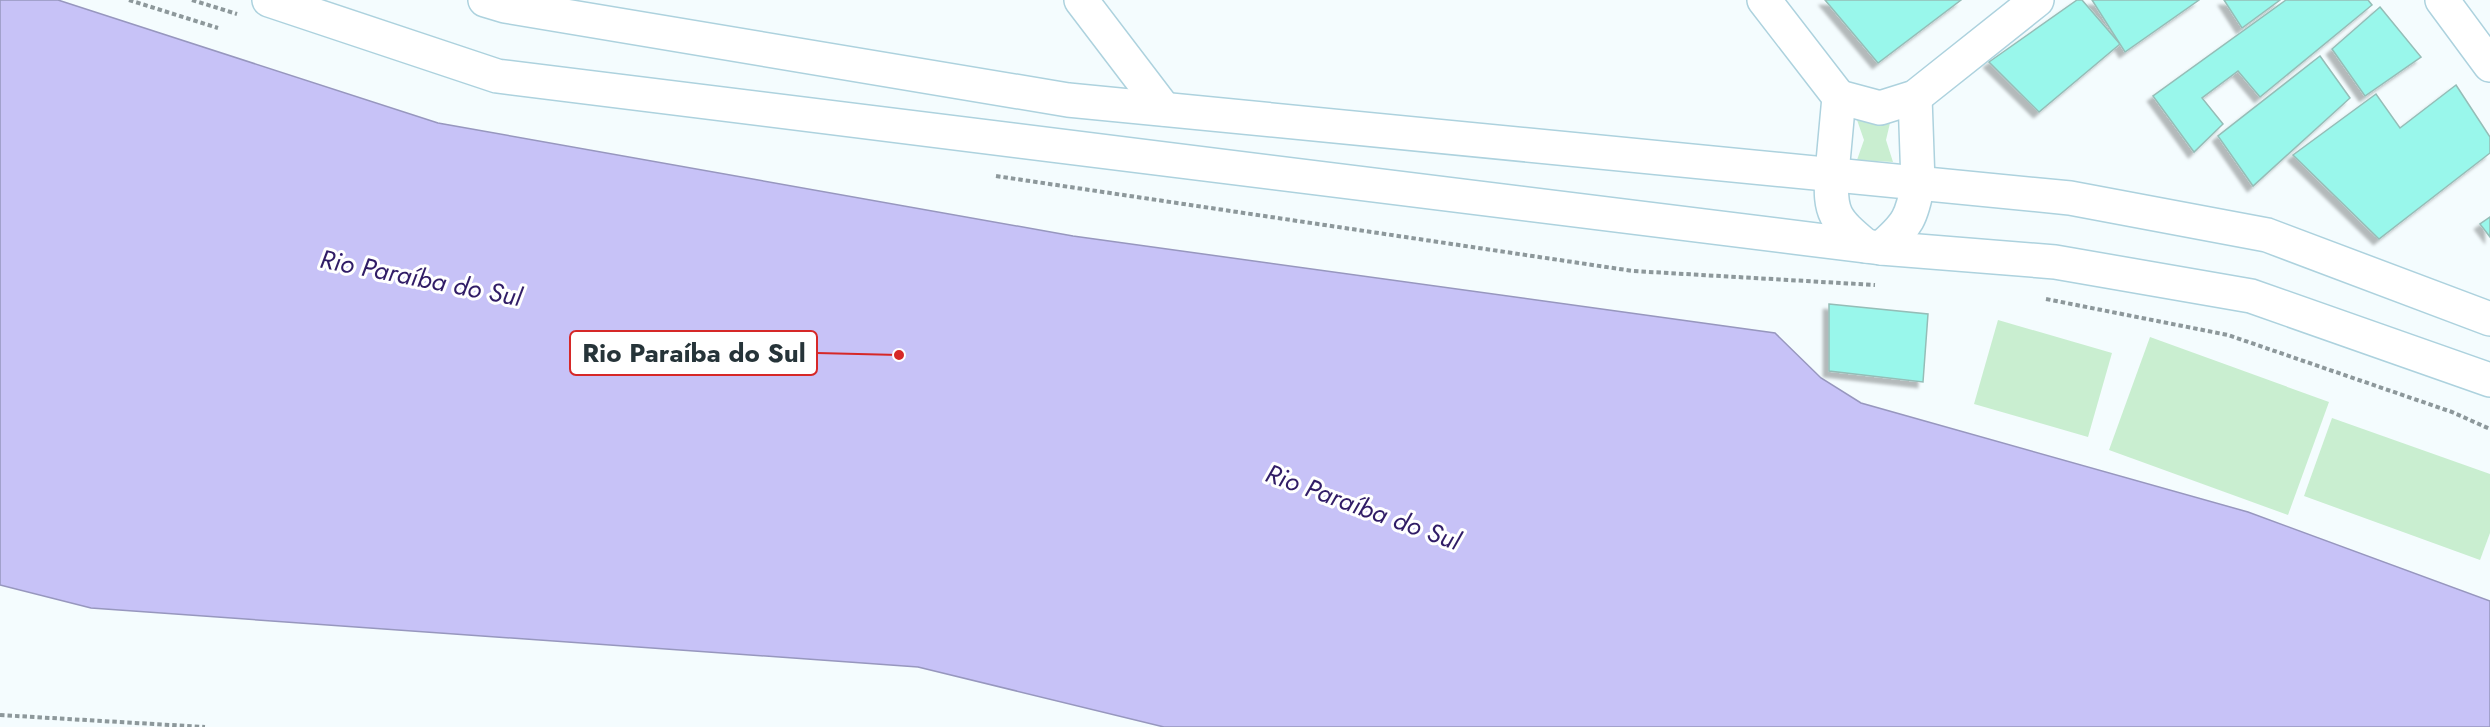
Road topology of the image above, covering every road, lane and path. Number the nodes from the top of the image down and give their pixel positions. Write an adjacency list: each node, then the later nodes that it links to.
1 (129, 0): 9 (path)
2 (269, 0): 16 (main road)
3 (485, 0): 8 (main road)
4 (1081, 0): 13 (main road)
5 (1764, 0): 11 (main road)
6 (2037, 0): 12 (main road)
7 (2442, 0): 10 (main road)
8 (571, 8): 13 (main road)
9 (218, 28)
10 (2490, 65)
11 (1839, 96): 12 (main road); 14 (main road)
12 (1915, 97): 15 (main road)
13 (1164, 109): 14 (main road)
14 (1832, 173): 15 (main road); 16 (main road)
15 (1918, 183): 16 (main road); 17 (main road)
16 (1874, 247): 18 (main road)
17 (2490, 319)
18 (2490, 380)
19 (0, 716): 20 (path)
20 (204, 727)

